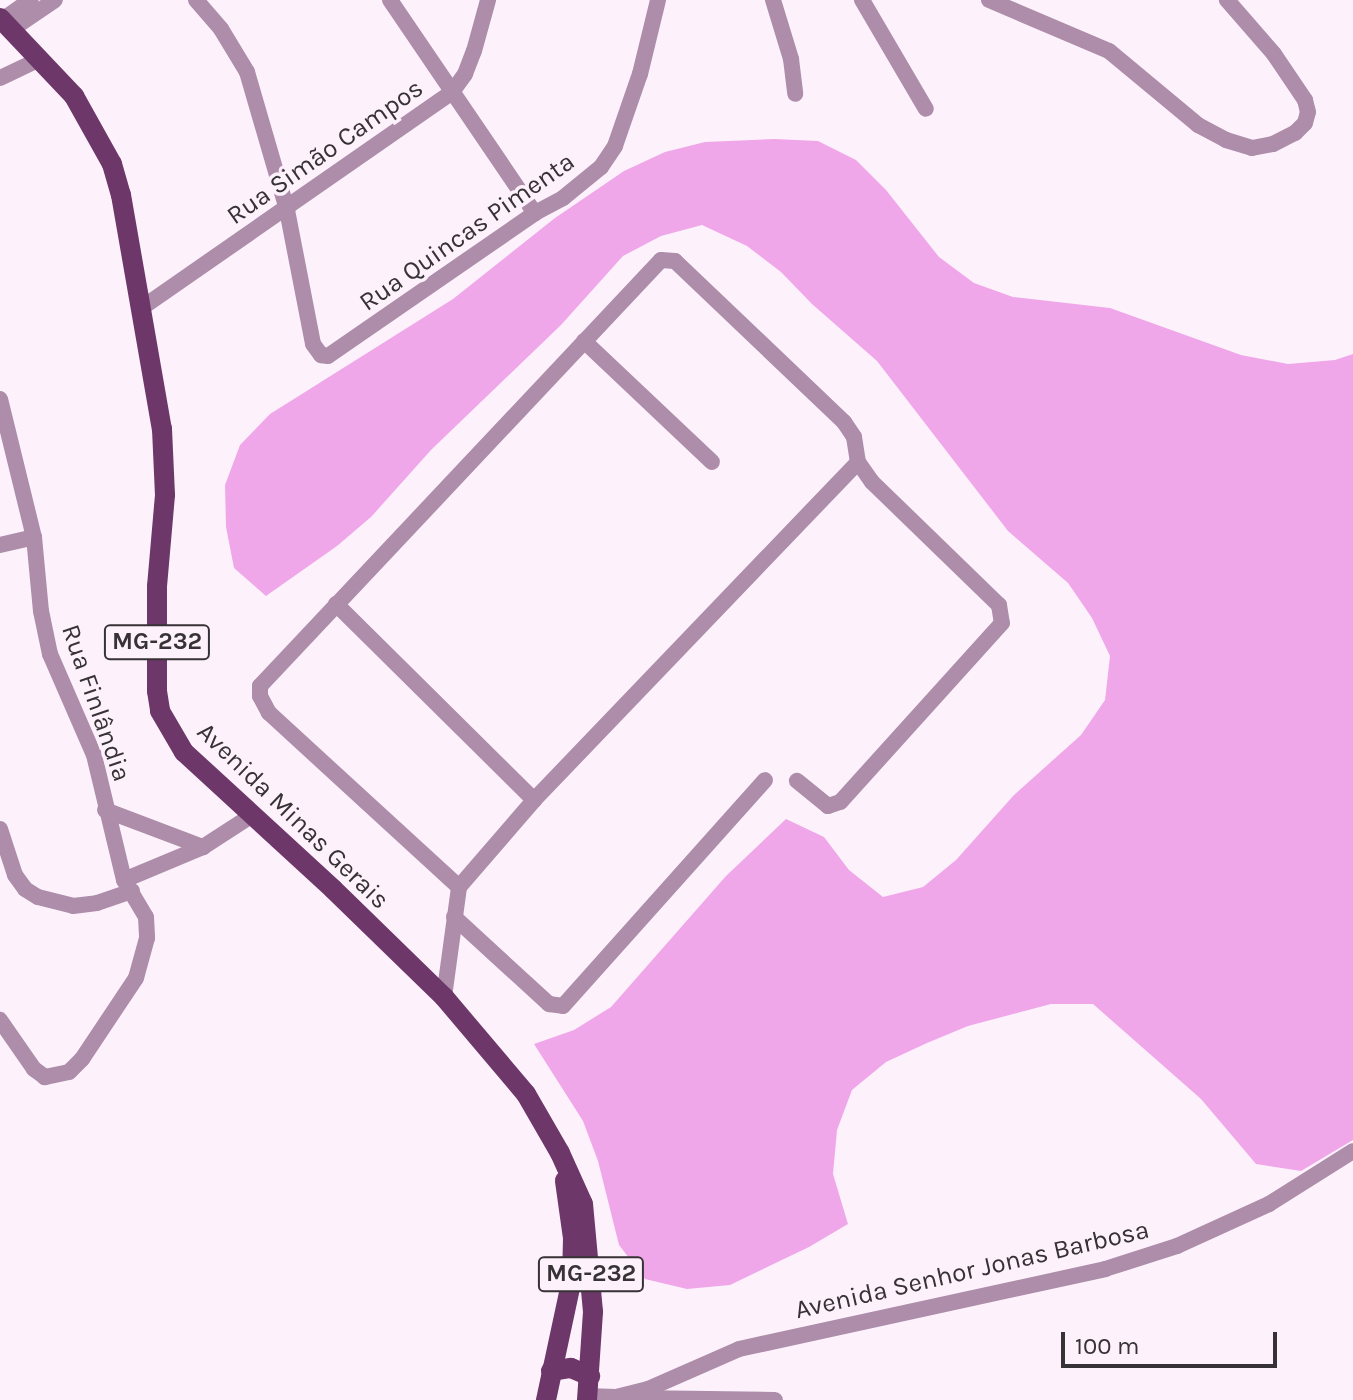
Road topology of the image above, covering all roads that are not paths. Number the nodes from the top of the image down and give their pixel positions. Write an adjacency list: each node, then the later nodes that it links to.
1 (31, 0): 11 (street)
2 (55, 0): 11 (street)
3 (196, 0): 17 (street)
4 (390, 0): 14 (street)
5 (488, 0): 14 (street, Rua Simão Campos)
6 (658, 0): 18 (street, Rua Quincas Pimenta)
7 (773, 0): 15 (street)
8 (862, 0): 16 (street)
9 (989, 0): 10 (street)
10 (1227, 0)
11 (4, 23): 12 (main road, Avenida Minas Gerais / MG-232)
12 (40, 59): 13 (street); 19 (main road, Avenida Minas Gerais / MG-232)
13 (0, 78)
14 (452, 92): 17 (street, Rua Simão Campos); 18 (street)
15 (795, 94)
16 (926, 109)
17 (287, 210): 18 (street, Rua Quincas Pimenta); 19 (street, Rua Simão Campos)
18 (535, 213)
19 (143, 307): 32 (main road, Avenida Minas Gerais / MG-232)
20 (584, 341): 23 (street); 24 (street); 27 (street)
21 (0, 399): 22 (street, Rua Finlândia)
22 (5, 428): 25 (street, Rua Finlândia)
23 (712, 462)
24 (858, 462): 29 (street); 30 (street)
25 (34, 537): 26 (street); 31 (street, Rua Finlândia)
26 (0, 545)
27 (336, 604): 30 (street); 36 (street)
28 (765, 780): 37 (street)
29 (797, 781)
30 (534, 800): 36 (street)
31 (105, 810): 34 (street); 35 (street, Rua Finlândia)
32 (251, 816): 34 (street); 38 (main road, Avenida Minas Gerais / MG-232)
33 (0, 829): 35 (street)
34 (203, 847): 35 (street)
35 (128, 886): 39 (street, Rua Finlândia)
36 (459, 887): 37 (street)
37 (454, 917): 38 (street)
38 (444, 997): 41 (main road, Avenida Minas Gerais / MG-232)
39 (0, 1020)
40 (1353, 1151): 44 (street, Avenida Senhor Jonas Barbosa)
41 (560, 1153): 42 (main road, MG-232); 43 (main road, MG-232)
42 (551, 1371): 43 (main road); 45 (main road, MG-232)
43 (588, 1391): 44 (street, Avenida Senhor Jonas Barbosa)
44 (616, 1397): 46 (street)
45 (546, 1400)
46 (775, 1400)

